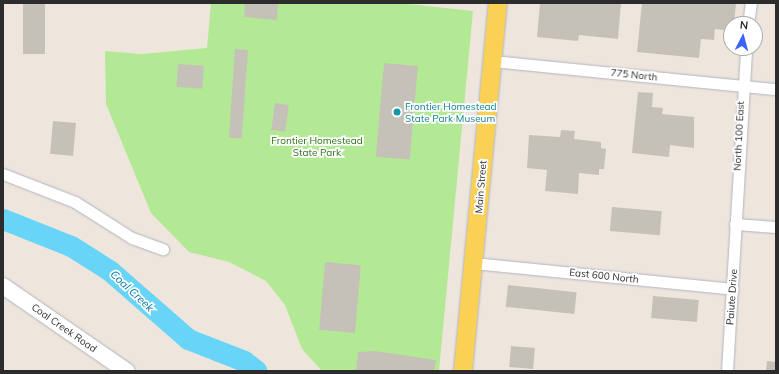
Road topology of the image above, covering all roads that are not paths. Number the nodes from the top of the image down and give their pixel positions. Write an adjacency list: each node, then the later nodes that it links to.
1 (498, 3): 5 (main road, Main Street)
2 (751, 3): 3 (street)
3 (749, 16)
4 (745, 56): 6 (street, North 100 East)
5 (493, 61): 6 (street, 775 North); 12 (main road, Main Street)
6 (741, 86): 7 (street, 775 North); 9 (street, North 100 East)
7 (776, 89)
8 (3, 174): 11 (street)
9 (735, 224): 10 (street); 14 (street, Paiute Drive)
10 (776, 227)
11 (163, 249)
12 (474, 263): 14 (street, East 600 North); 16 (main road, Main Street)
13 (3, 286): 15 (main road, Coal Creek Road)
14 (734, 289): 17 (street, Paiute Drive)
15 (126, 371)
16 (463, 371)
17 (727, 371)

